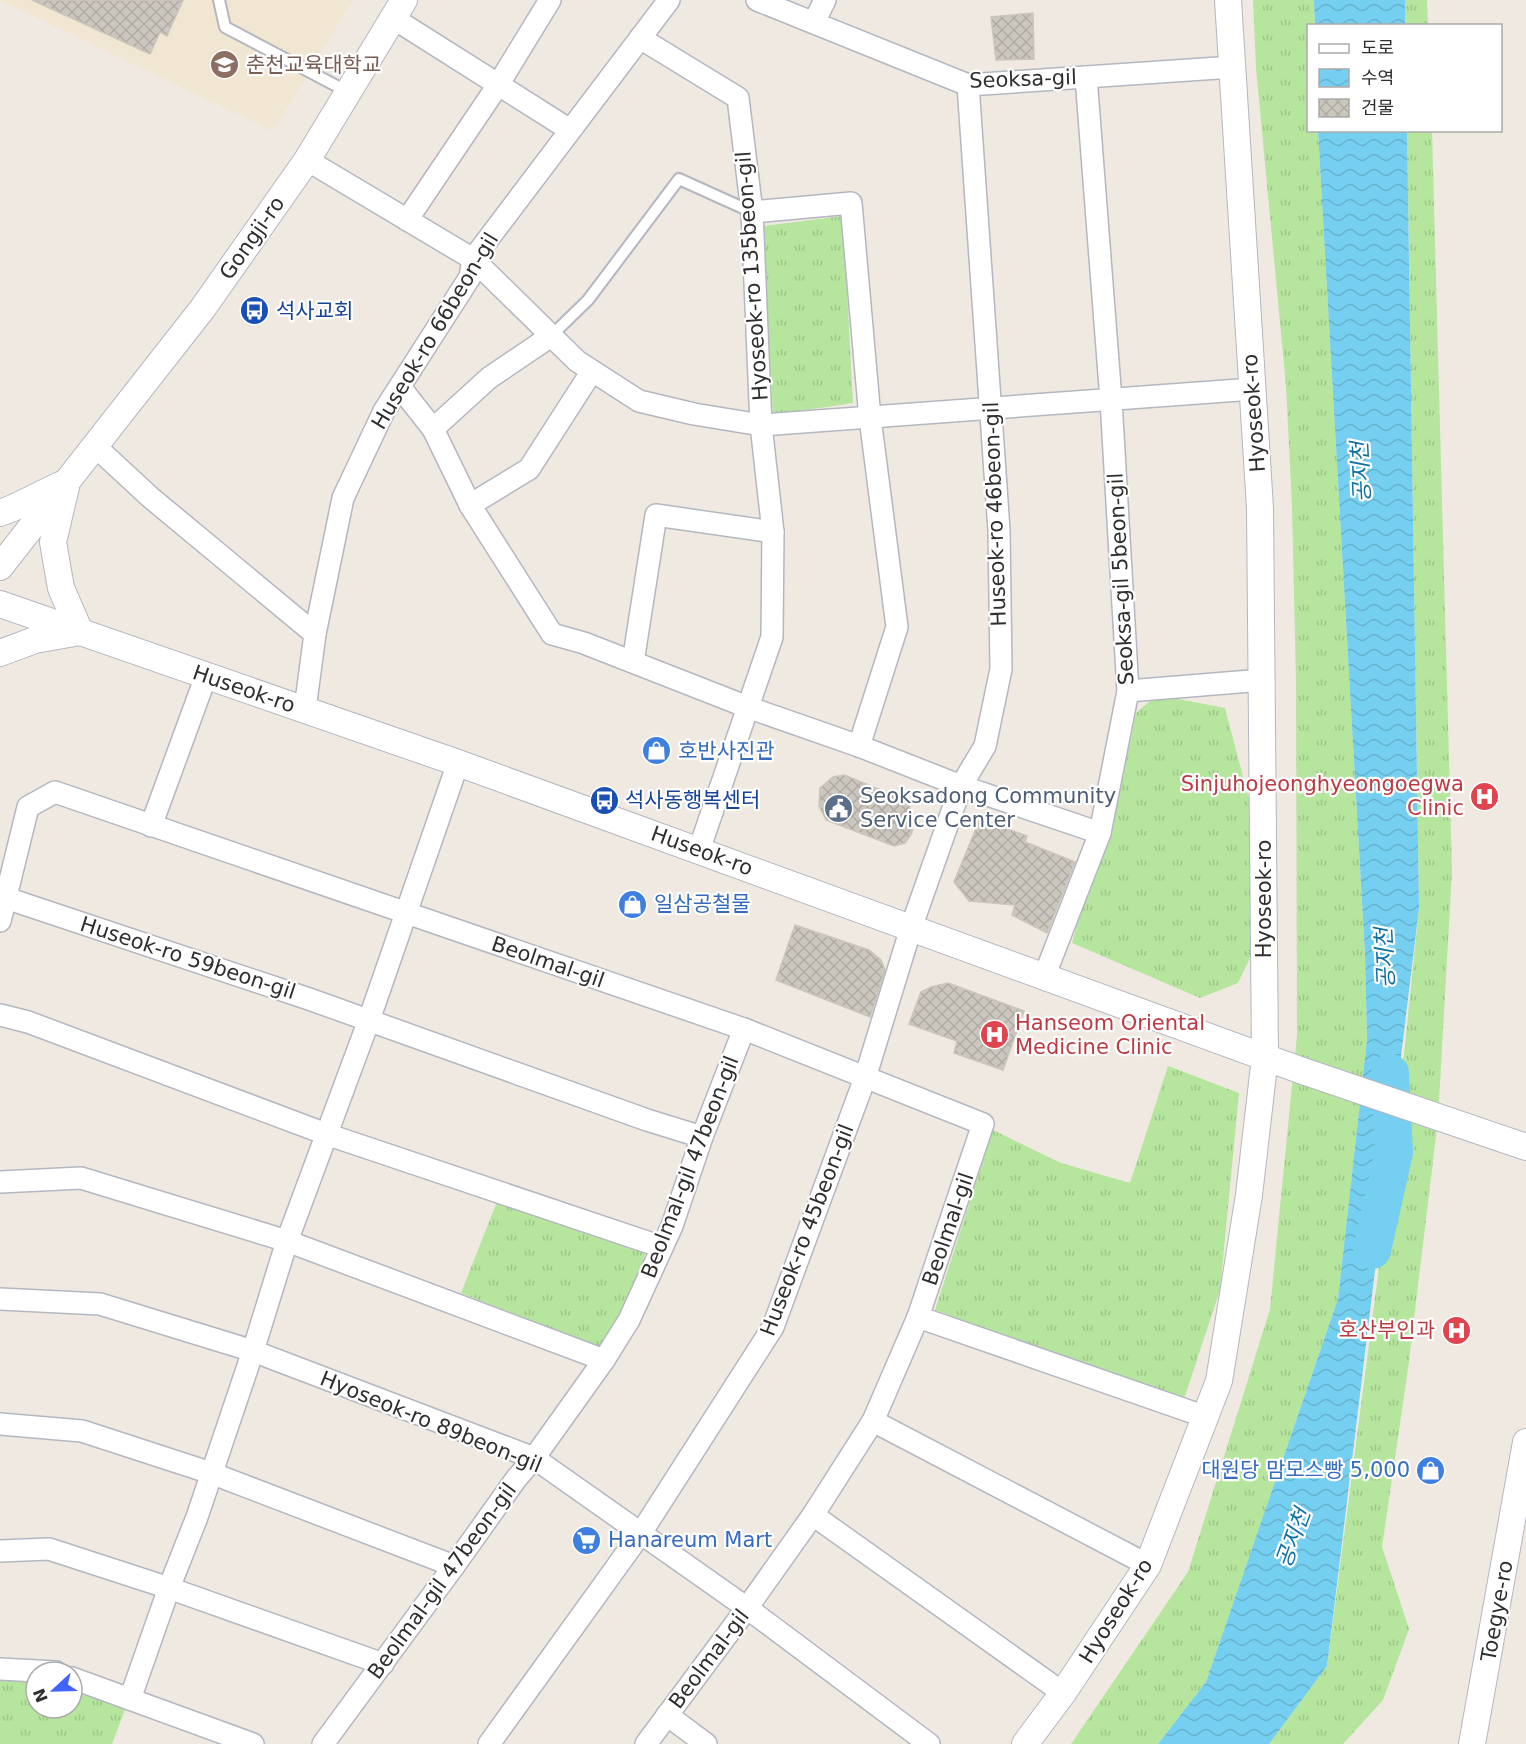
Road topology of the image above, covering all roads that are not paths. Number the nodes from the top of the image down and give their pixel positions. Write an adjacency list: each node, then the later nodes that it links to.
1 (219, 0): 14 (lane)
2 (550, 0): 12 (street)
3 (669, 0): 9 (street, Huseok-ro 66beon-gil)
4 (758, 0): 8 (street, Seoksa-gil)
5 (825, 0): 8 (street)
6 (1228, 0): 10 (street, Hyoseok-ro)
7 (398, 9): 12 (street, Gongji-ro); 14 (street, Gongji-ro)
8 (814, 22): 13 (street, Seoksa-gil)
9 (640, 38): 15 (street, Huseok-ro 66beon-gil); 17 (street, Hyoseok-ro 135beon-gil)
10 (1233, 67): 11 (street, Seoksa-gil); 23 (street, Hyoseok-ro)
11 (1086, 77): 13 (street, Seoksa-gil); 24 (street, Seoksa-gil 5beon-gil)
12 (498, 85): 15 (street, Gongji-ro); 18 (street)
13 (968, 85): 25 (street, Huseok-ro 46beon-gil)
14 (348, 92): 16 (street, Gongji-ro)
15 (570, 130): 19 (street, Huseok-ro 66beon-gil)
16 (307, 160): 18 (street, Hyoseok-ro 135beon-gil); 29 (street, Gongji-ro)
17 (752, 212): 20 (lane); 26 (street); 27 (street, Hyoseok-ro 135beon-gil)
18 (407, 220): 19 (street, Hyoseok-ro 135beon-gil)
19 (473, 259): 20 (street, Hyoseok-ro 135beon-gil); 22 (street, Huseok-ro 66beon-gil)
20 (551, 336): 21 (street, Hyoseok-ro 135beon-gil); 28 (street)
21 (592, 371): 27 (street, Hyoseok-ro 135beon-gil); 31 (street)
22 (400, 387): 28 (street); 37 (street, Huseok-ro 66beon-gil)
23 (1253, 389): 24 (street, Hyoseok-ro 135beon-gil); 41 (street, Hyoseok-ro)
24 (1111, 400): 25 (street, Hyoseok-ro 135beon-gil); 42 (street, Seoksa-gil 5beon-gil)
25 (992, 409): 26 (street, Hyoseok-ro 135beon-gil); 47 (street, Huseok-ro 46beon-gil)
26 (870, 418): 27 (street, Hyoseok-ro 135beon-gil); 45 (street)
27 (761, 425): 33 (street, Hyoseok-ro 135beon-gil)
28 (433, 429): 31 (street)
29 (95, 446): 30 (street, Gongji-ro); 37 (street)
30 (68, 481): 32 (street); 34 (street, Gongji-ro); 36 (street)
31 (470, 505): 39 (street)
32 (0, 513)
33 (773, 532): 39 (street); 43 (street, Hyoseok-ro 135beon-gil)
34 (0, 567)
35 (0, 604): 36 (street, Huseok-ro)
36 (80, 632): 38 (street); 40 (street, Huseok-ro)
37 (315, 634): 44 (street, Huseok-ro 66beon-gil)
38 (0, 653)
39 (633, 662): 43 (street)
40 (206, 676): 44 (street, Huseok-ro); 48 (street)
41 (1263, 680): 42 (street); 59 (street, Hyoseok-ro)
42 (1128, 691): 49 (street, Seoksa-gil 5beon-gil)
43 (750, 708): 45 (street); 50 (street, Hyoseok-ro 135beon-gil)
44 (305, 709): 46 (street, Huseok-ro)
45 (859, 746): 47 (street)
46 (458, 763): 50 (street, Huseok-ro); 52 (street)
47 (961, 786): 49 (street); 54 (street, Huseok-ro 46beon-gil)
48 (151, 826): 51 (street, Beolmal-gil); 52 (street, Beolmal-gil)
49 (1100, 833): 55 (street, Seoksa-gil 5beon-gil)
50 (699, 850): 54 (street, Huseok-ro)
51 (6, 898): 53 (street, Beolmal-gil); 57 (street, Huseok-ro 59beon-gil)
52 (406, 913): 57 (street); 58 (street, Beolmal-gil)
53 (0, 921)
54 (911, 928): 55 (street, Huseok-ro); 60 (street, Huseok-ro 45beon-gil)
55 (1044, 977): 59 (street, Huseok-ro)
56 (0, 1015): 61 (street)
57 (369, 1020): 61 (street); 62 (street, Huseok-ro 59beon-gil)
58 (744, 1029): 60 (street, Beolmal-gil); 62 (street, Beolmal-gil 47beon-gil)
59 (1265, 1057): 63 (street, Huseok-ro); 71 (street, Hyoseok-ro)
60 (865, 1078): 68 (street, Beolmal-gil); 78 (street, Huseok-ro 45beon-gil)
61 (326, 1134): 65 (street); 66 (street)
62 (702, 1137): 66 (street, Beolmal-gil 47beon-gil)
63 (1526, 1147)
64 (0, 1182): 65 (street)
65 (287, 1242): 69 (street); 70 (street)
66 (662, 1247): 70 (street, Beolmal-gil 47beon-gil)
67 (0, 1299): 69 (street, Hyoseok-ro 89beon-gil)
68 (918, 1317): 71 (street); 72 (street, Beolmal-gil)
69 (254, 1351): 75 (street, Hyoseok-ro 89beon-gil); 76 (street)
70 (604, 1360): 75 (street, Beolmal-gil 47beon-gil)
71 (1206, 1417): 80 (street, Hyoseok-ro)
72 (873, 1421): 77 (street, Beolmal-gil); 80 (street)
73 (0, 1424): 76 (street)
74 (1526, 1442): 98 (street, Toegye-ro)
75 (534, 1458): 78 (street, Hyoseok-ro 89beon-gil); 81 (street, Beolmal-gil 47beon-gil)
76 (211, 1473): 81 (street); 82 (street)
77 (813, 1515): 83 (street, Beolmal-gil); 88 (street)
78 (641, 1533): 83 (street, Hyoseok-ro 89beon-gil); 93 (street, Huseok-ro 45beon-gil)
79 (0, 1551): 82 (street)
80 (1148, 1565): 88 (street, Hyoseok-ro)
81 (454, 1566): 84 (street, Beolmal-gil 47beon-gil)
82 (169, 1588): 84 (street); 89 (street)
83 (747, 1608): 90 (street, Beolmal-gil); 96 (street, Hyoseok-ro 89beon-gil)
84 (383, 1664): 92 (street, Beolmal-gil 47beon-gil)
85 (0, 1669): 86 (street)
86 (24, 1670)
87 (84, 1682): 89 (street)
88 (1064, 1694): 97 (street, Hyoseok-ro)
89 (130, 1699): 91 (street)
90 (667, 1715): 94 (street, Beolmal-gil); 95 (street, Beolmal-gil)
91 (253, 1744)
92 (323, 1744)
93 (489, 1744)
94 (646, 1744)
95 (706, 1744)
96 (929, 1744)
97 (1025, 1744)
98 (1472, 1744)

